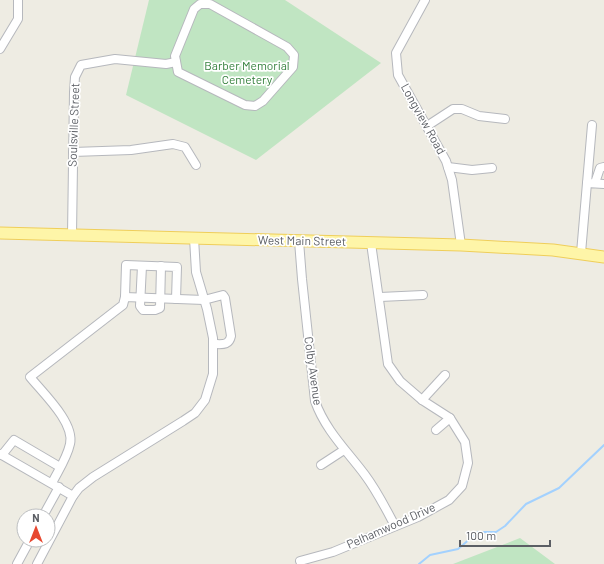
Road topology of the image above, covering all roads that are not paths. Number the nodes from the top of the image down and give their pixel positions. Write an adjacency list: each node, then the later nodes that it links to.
1 (18, 0): 3 (street)
2 (425, 0): 7 (street, Longview Road)
3 (0, 49)
4 (176, 62): 4 (street); 8 (street, Soulsville Street)
5 (505, 119): 7 (street)
6 (592, 125): 13 (street)
7 (427, 126): 10 (street, Longview Road)
8 (73, 152): 9 (street); 16 (street, Soulsville Street)
9 (196, 165)
10 (448, 166): 12 (street); 20 (street, Longview Road)
11 (604, 167): 13 (street)
12 (492, 168)
13 (591, 183): 14 (street); 21 (street)
14 (604, 184)
15 (0, 233): 16 (main road, West Main Street)
16 (72, 235): 17 (main road, West Main Street)
17 (194, 238): 18 (main road, West Main Street); 31 (street)
18 (299, 241): 19 (main road, West Main Street); 37 (street, Colby Avenue)
19 (372, 243): 20 (main road, West Main Street); 27 (street, Pelhamwood Drive)
20 (461, 245): 21 (main road, West Main Street)
21 (581, 253): 22 (main road, West Main Street)
22 (604, 257)
23 (142, 266): 24 (street); 26 (street); 28 (street)
24 (161, 266): 29 (street); 30 (street)
25 (423, 295): 27 (street)
26 (125, 297): 28 (street); 40 (street)
27 (380, 297): 34 (street, Pelhamwood Drive)
28 (140, 298): 29 (street); 29 (street)
29 (160, 298): 30 (street)
30 (176, 299): 31 (street)
31 (204, 300): 32 (street); 32 (street)
32 (213, 344): 42 (street)
33 (445, 375): 34 (street)
34 (422, 400): 35 (street, Pelhamwood Drive)
35 (450, 418): 36 (street); 44 (street, Pelhamwood Drive)
36 (436, 430)
37 (344, 450): 39 (street); 44 (street, Colby Avenue)
38 (1, 455): 40 (street); 41 (street)
39 (321, 465)
40 (60, 467): 41 (street)
41 (55, 485): 42 (street); 43 (street)
42 (73, 496): 48 (street)
43 (46, 508)
44 (395, 526): 46 (street, Pelhamwood Drive)
45 (26, 548): 47 (street)
46 (300, 561)
47 (17, 564)
48 (37, 564)

